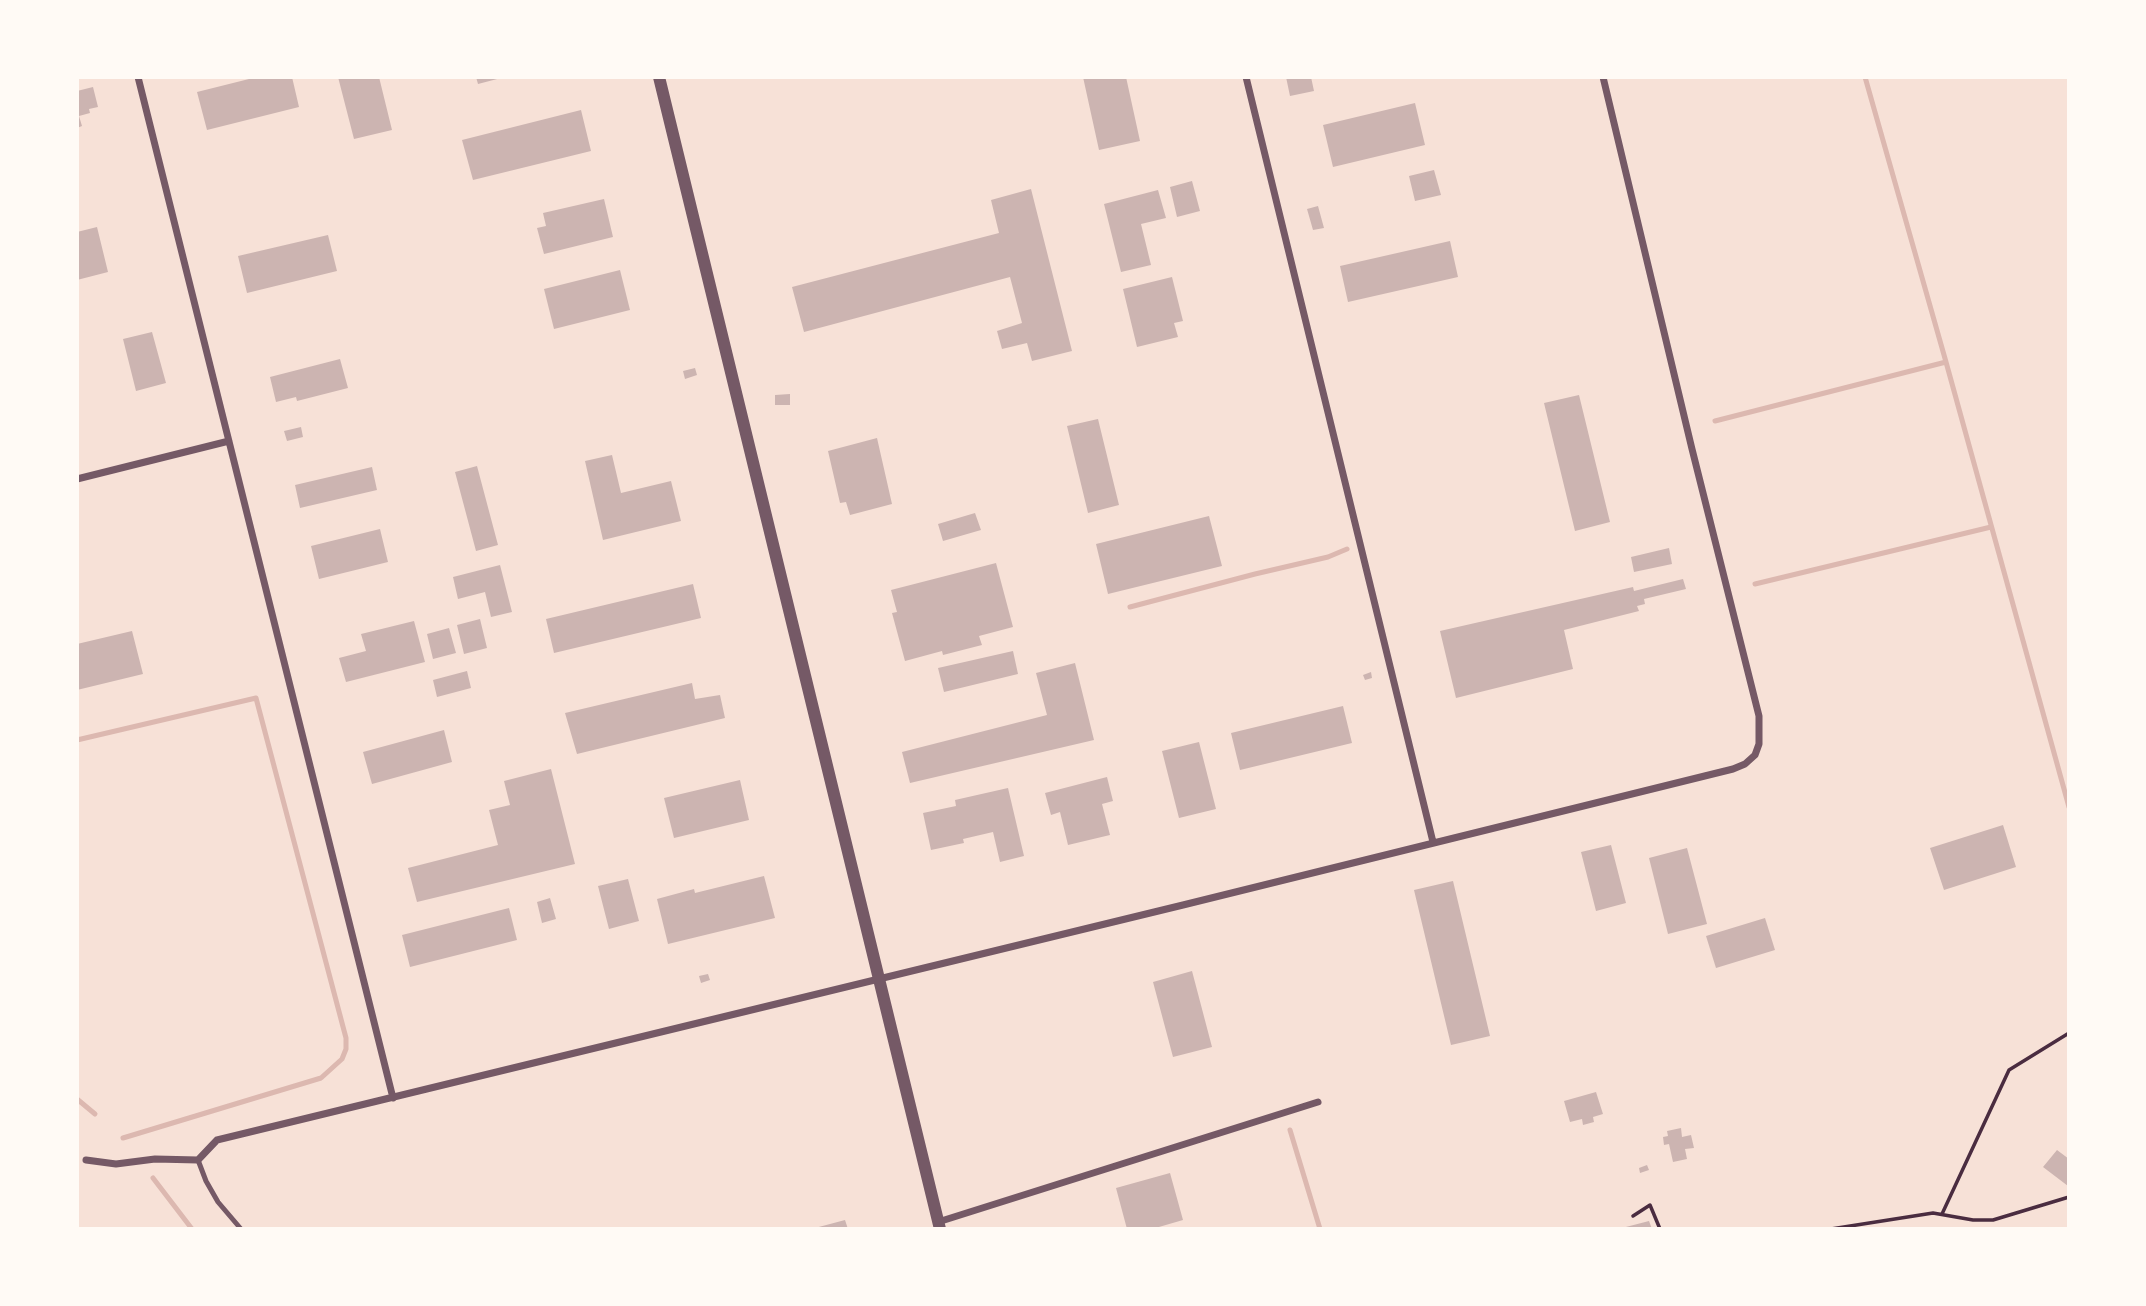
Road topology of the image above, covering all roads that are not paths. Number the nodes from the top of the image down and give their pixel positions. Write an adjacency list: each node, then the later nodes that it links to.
1 (138, 77): 5 (street)
2 (659, 77): 8 (street)
3 (1246, 77): 7 (street)
4 (1604, 77): 7 (street)
5 (229, 442): 6 (street); 9 (street)
6 (77, 479)
7 (1433, 842): 8 (street)
8 (878, 978): 9 (street); 13 (street)
9 (393, 1098): 12 (street)
10 (1318, 1102): 13 (street)
11 (86, 1160): 12 (street)
12 (198, 1160): 14 (lane)
13 (939, 1225)
14 (241, 1229)

